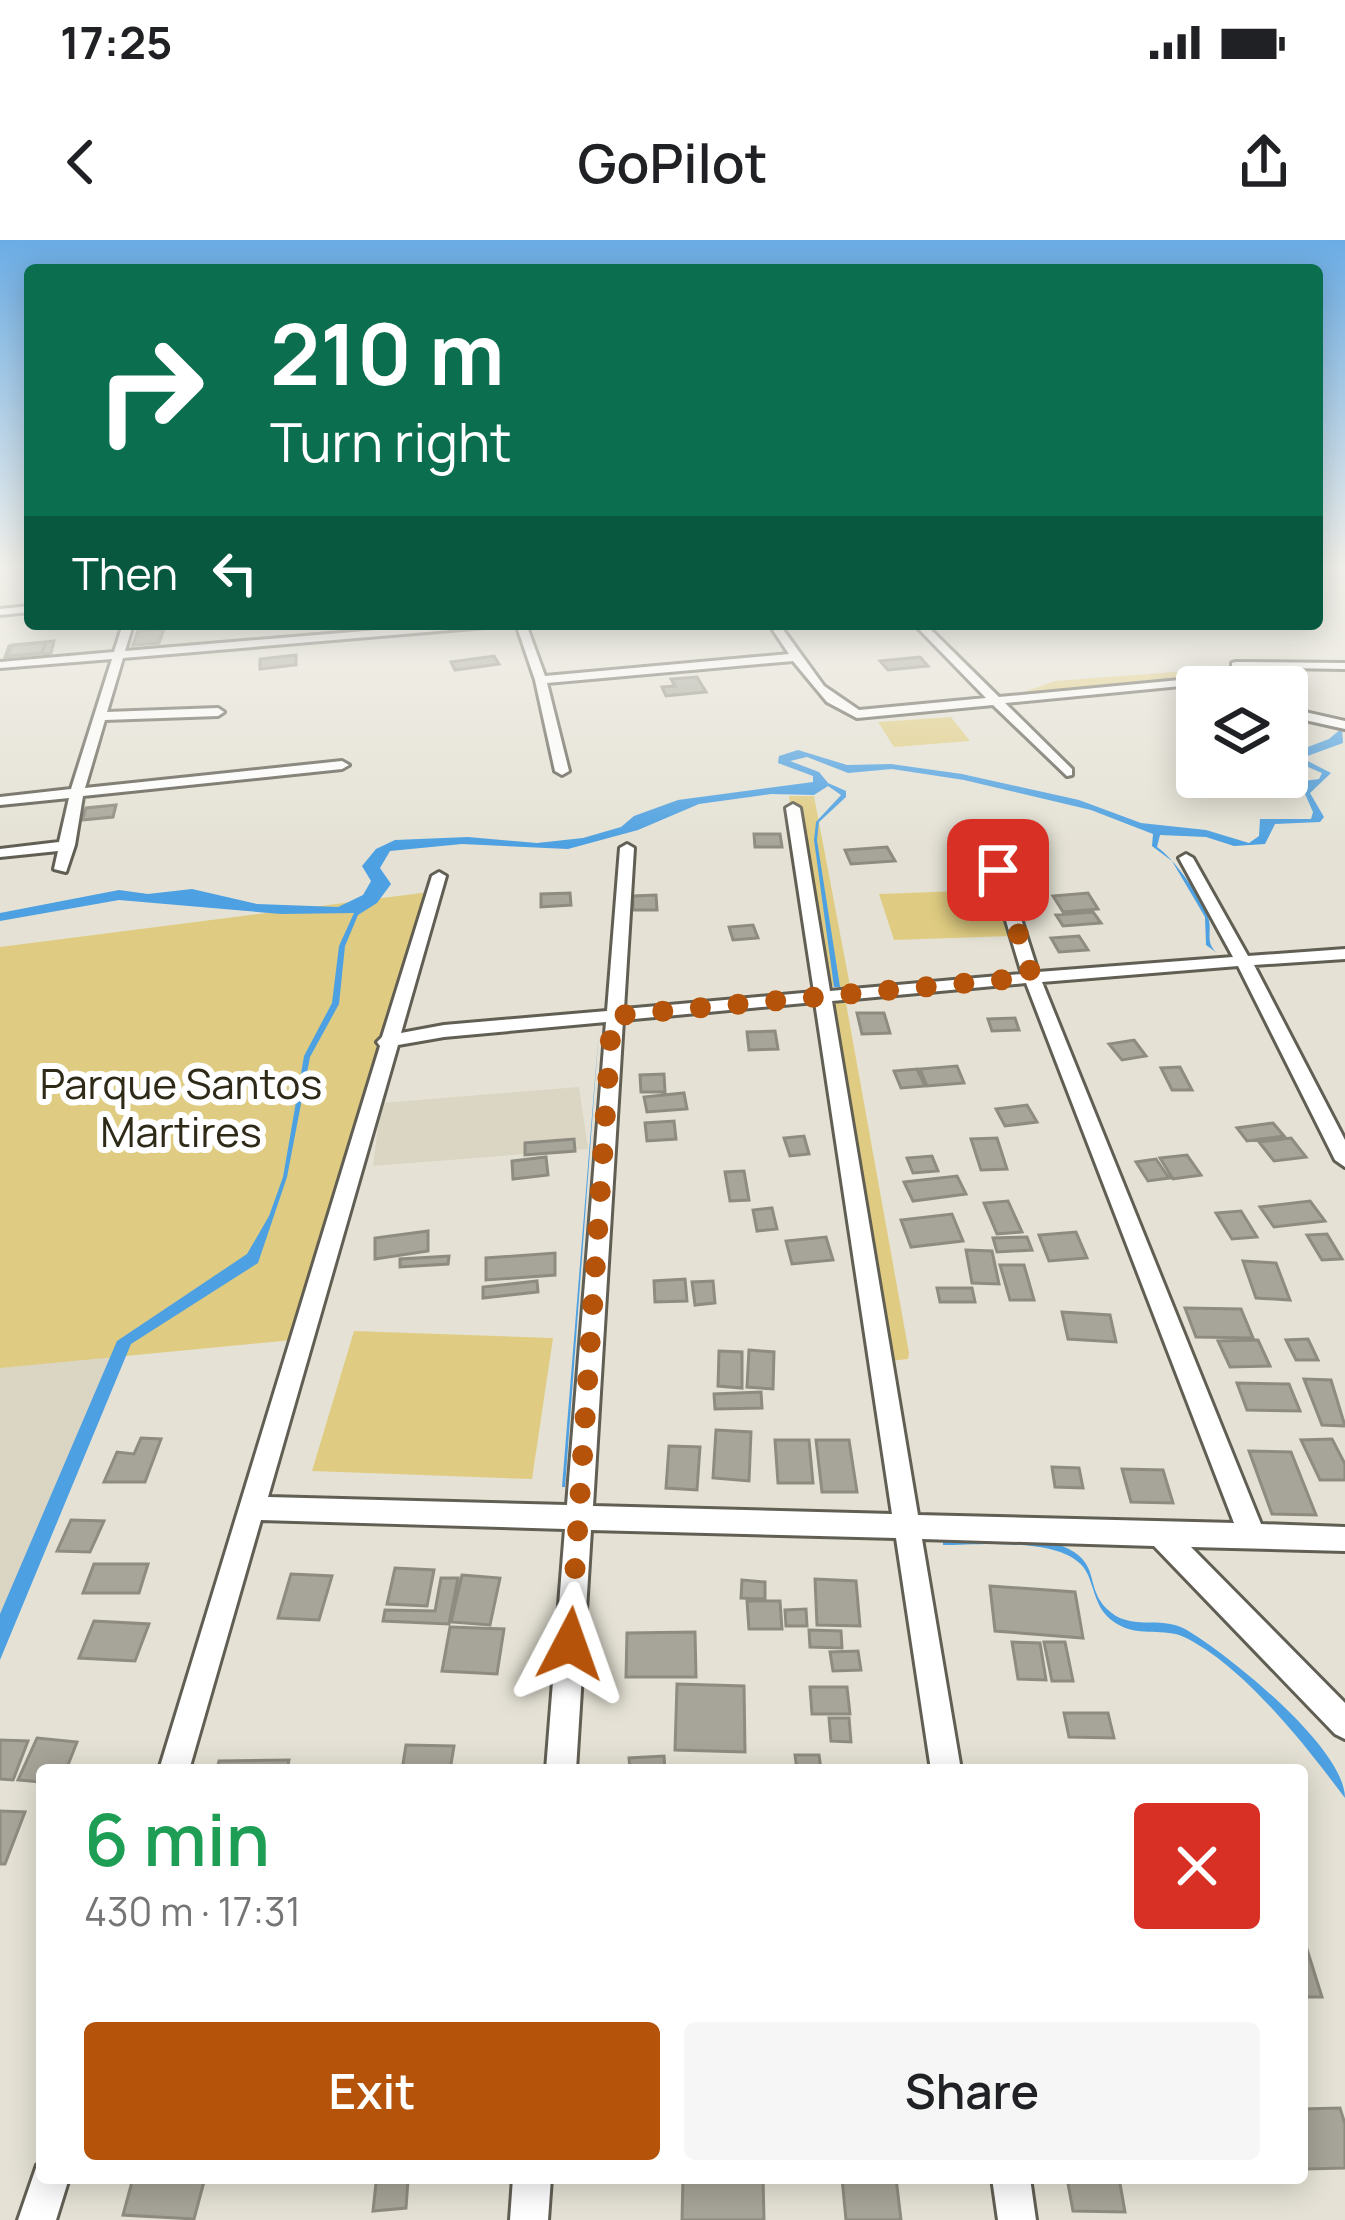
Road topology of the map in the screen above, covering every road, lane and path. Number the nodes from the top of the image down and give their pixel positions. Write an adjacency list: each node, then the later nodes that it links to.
1 (35, 661): 7 (street)
2 (118, 661): 14 (street)
3 (534, 661): 10 (street)
4 (749, 661): 10 (street)
5 (801, 661): 12 (street)
6 (956, 661): 12 (street)
7 (0, 664)
8 (1345, 666): 9 (street)
9 (1308, 667)
10 (541, 680): 18 (street)
11 (1176, 683): 12 (street)
12 (998, 703): 19 (street)
13 (218, 712): 14 (street)
14 (103, 716): 20 (street)
15 (1308, 718): 16 (street)
16 (1345, 725)
17 (342, 765): 20 (street)
18 (562, 771)
19 (1067, 772)
20 (77, 791): 21 (street); 24 (street)
21 (0, 801)
22 (793, 808): 33 (street)
23 (986, 834): 32 (street)
24 (68, 845): 26 (street); 28 (street)
25 (627, 848): 34 (street)
26 (0, 853)
27 (1186, 858): 31 (street)
28 (62, 869)
29 (439, 876): 35 (street)
30 (1345, 954): 31 (street)
31 (1241, 961): 32 (street); 36 (street)
32 (1032, 977): 33 (street); 41 (street)
33 (823, 995): 34 (street); 39 (street)
34 (612, 1016): 35 (street); 38 (street)
35 (386, 1042): 37 (street)
36 (1345, 1160)
37 (254, 1508): 38 (street); 44 (street)
38 (579, 1518): 39 (street); 45 (street)
39 (908, 1528): 40 (street); 46 (street)
40 (1161, 1535): 41 (street); 43 (street)
41 (1253, 1538): 42 (street)
42 (1345, 1539)
43 (1345, 1724)
44 (176, 1764)
45 (561, 1764)
46 (945, 1764)
47 (48, 2184): 50 (street)
48 (532, 2184): 51 (street)
49 (1012, 2184): 52 (street)
50 (37, 2220)
51 (529, 2220)
52 (1017, 2220)

